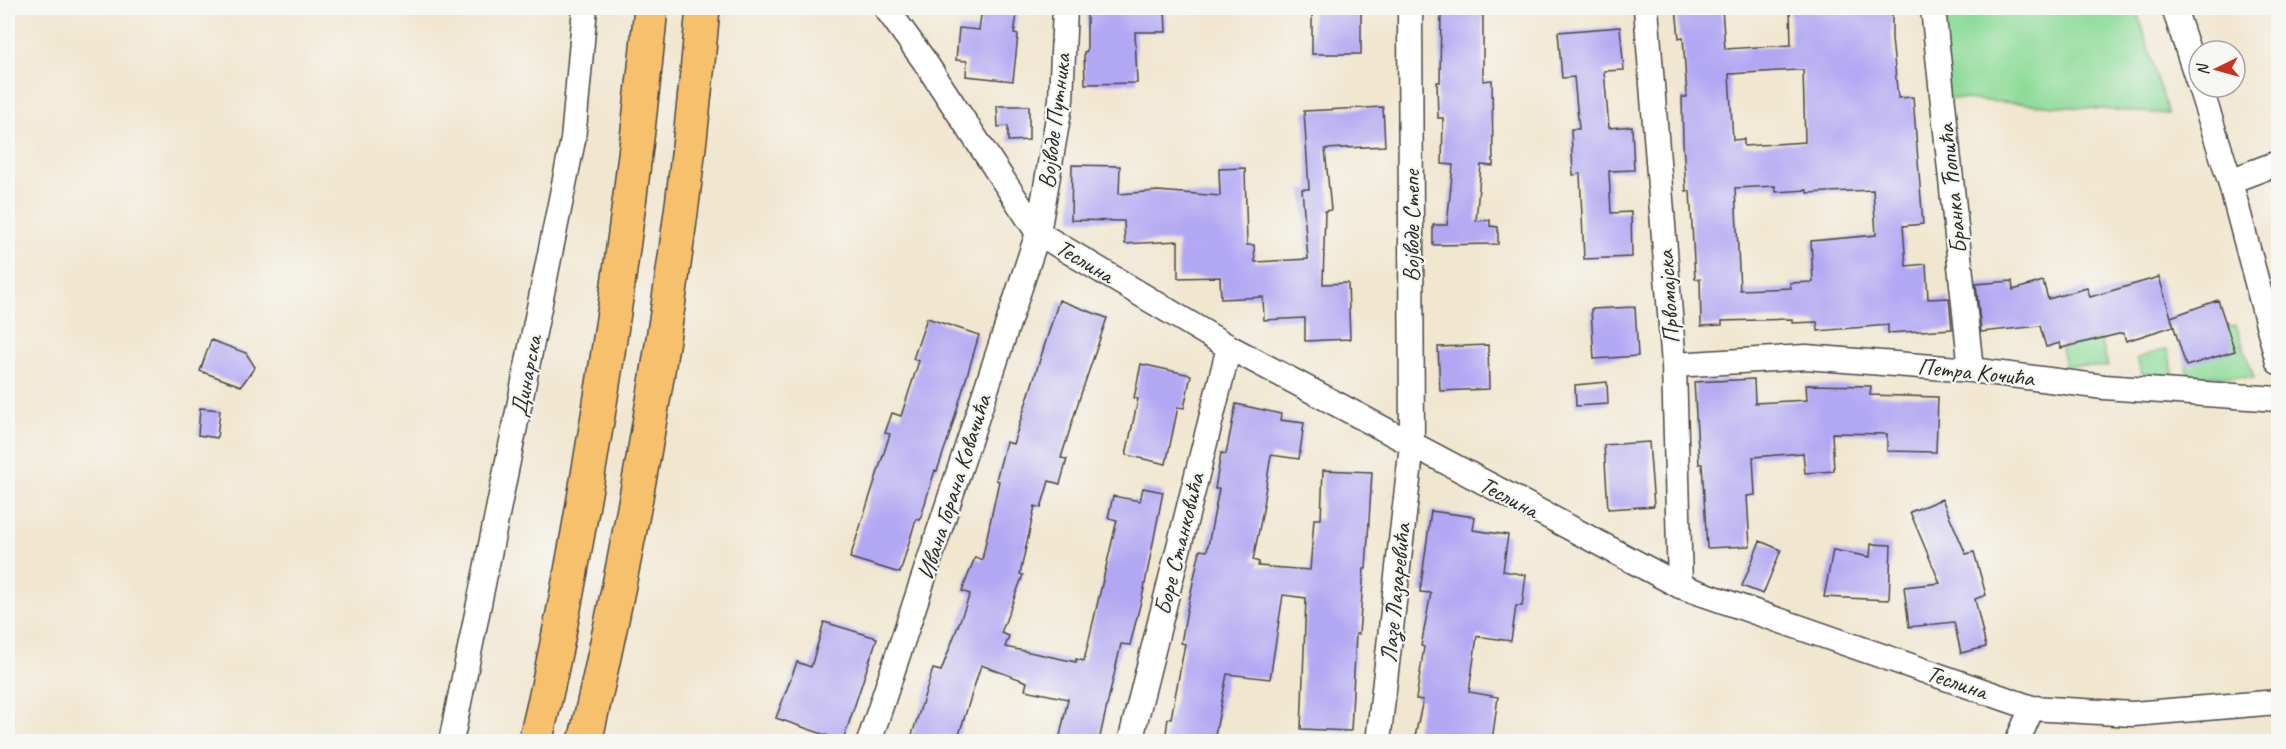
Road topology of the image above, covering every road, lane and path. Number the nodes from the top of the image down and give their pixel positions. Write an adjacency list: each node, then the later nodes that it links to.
1 (585, 8): 24 (street, Динарска)
2 (651, 8): 25 (highway)
3 (703, 8): 26 (highway)
4 (886, 8): 14 (street, Теслина)
5 (1065, 8): 14 (street, Војводе Путника)
6 (1410, 8): 20 (street, Војводе Степе)
7 (1646, 8): 17 (street, Првомајска)
8 (1933, 8): 18 (street, Бранка Ћопића)
9 (2174, 8): 10 (street)
10 (2187, 49)
11 (2203, 99): 13 (street)
12 (2278, 163): 13 (street)
13 (2230, 181): 16 (street)
14 (1038, 233): 15 (street, Теслина); 27 (street, Ивана Горана Ковачића)
15 (1229, 347): 20 (street, Теслина); 28 (street, Боре Станковића)
16 (2278, 362)
17 (1674, 365): 18 (street, Петра Кочића); 21 (street, Првомајска)
18 (1971, 370): 19 (street, Петра Кочића)
19 (2278, 399)
20 (1412, 445): 21 (street, Теслина); 29 (street, Лазе Лазаревића)
21 (1680, 586): 23 (street, Теслина)
22 (2278, 702): 23 (street, Теслина)
23 (2032, 708): 30 (street)
24 (451, 741)
25 (535, 741)
26 (585, 741)
27 (869, 741)
28 (1130, 741)
29 (1378, 741)
30 (2018, 741)

